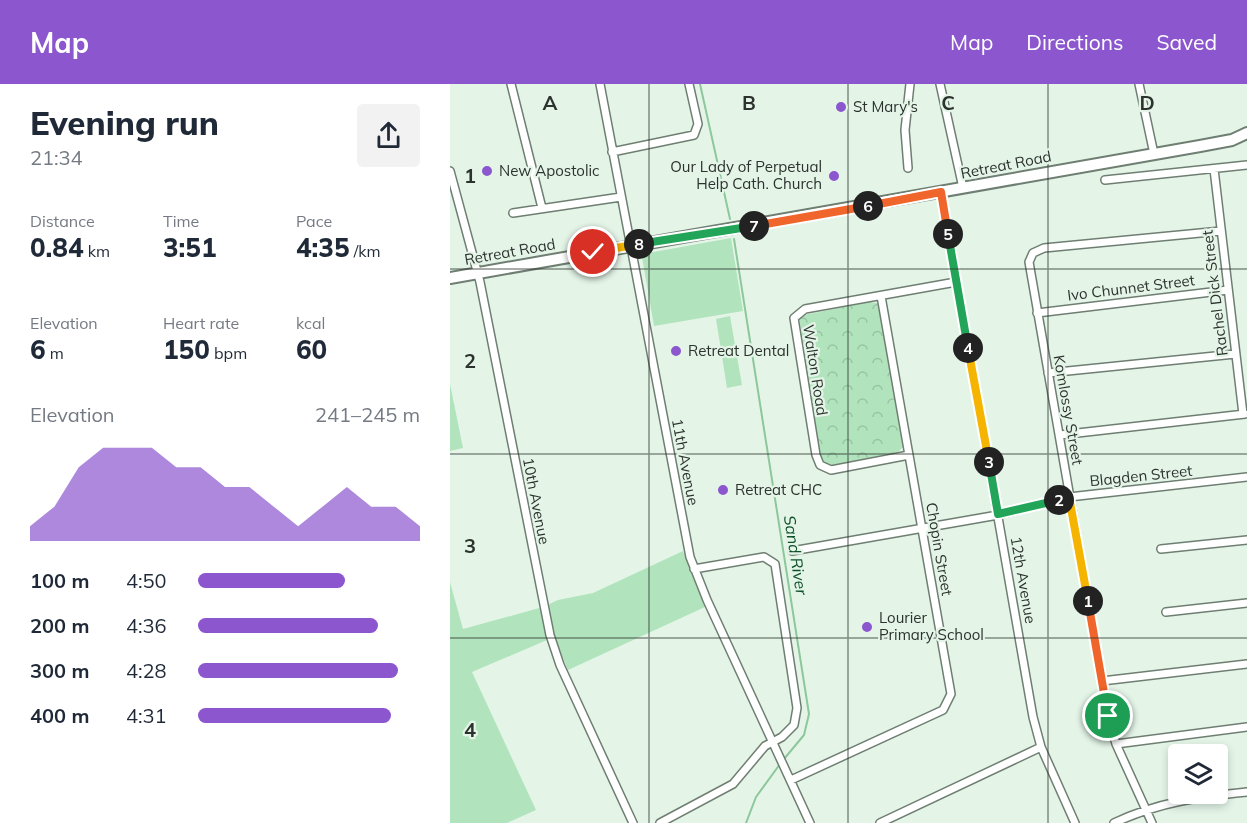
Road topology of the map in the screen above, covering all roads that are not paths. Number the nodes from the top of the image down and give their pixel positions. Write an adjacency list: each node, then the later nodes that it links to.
1 (511, 84): 18 (street)
2 (600, 84): 8 (street, 11th Avenue)
3 (689, 84): 8 (street)
4 (910, 84): 11 (street)
5 (940, 84): 15 (street)
6 (1139, 84): 9 (street)
7 (1247, 133): 9 (main road, Retreat Road)
8 (612, 152): 17 (street, 11th Avenue)
9 (1154, 154): 15 (main road, Retreat Road)
10 (1247, 165): 12 (street)
11 (908, 168)
12 (1214, 169): 14 (street); 20 (street, Rachel Dick Street)
13 (450, 171): 22 (street, 10th Avenue)
14 (1105, 180)
15 (963, 188): 16 (main road, Retreat Road)
16 (941, 192): 21 (main road, Retreat Road); 24 (street, 12th Avenue)
17 (621, 196): 18 (street); 21 (street, 11th Avenue)
18 (542, 208): 19 (street)
19 (513, 213)
20 (1221, 231): 25 (street, Rachel Dick Street); 27 (street, Komlossy Street)
21 (630, 246): 22 (main road, Retreat Road); 40 (street, 11th Avenue)
22 (477, 273): 23 (main road, Retreat Road); 53 (street, 10th Avenue)
23 (450, 278)
24 (956, 282): 26 (street, Walton Road); 35 (street, 12th Avenue)
25 (1228, 290): 27 (street, Ivo Chunnet Street); 28 (street, Rachel Dick Street)
26 (881, 296): 32 (street, Chopin Street); 32 (street, Walton Road)
27 (1037, 313): 29 (street, Komlossy Street)
28 (1235, 354): 29 (street); 30 (street, Rachel Dick Street)
29 (1047, 373): 31 (street, Komlossy Street)
30 (1245, 414): 31 (street)
31 (1060, 435): 34 (street, Komlossy Street)
32 (909, 455): 36 (street, Chopin Street)
33 (1247, 477): 34 (street, Blagden Street)
34 (1069, 497): 35 (street, Blagden Street); 44 (street, Komlossy Street)
35 (998, 514): 36 (street, Blagden Street); 48 (street, 12th Avenue)
36 (921, 528): 39 (street, Blagden Street); 49 (street, Chopin Street)
37 (1247, 540): 38 (street)
38 (1161, 549)
39 (792, 551)
40 (694, 569): 47 (street, 11th Avenue); 47 (street)
41 (1247, 603): 42 (street)
42 (1166, 612)
43 (1247, 664): 44 (street)
44 (1102, 681): 46 (street, Komlossy Street)
45 (1247, 727): 46 (street)
46 (1116, 744): 51 (street, Komlossy Street)
47 (774, 746): 49 (street, 11th Avenue); 54 (street)
48 (1041, 747): 52 (street); 57 (street, 12th Avenue)
49 (791, 780): 55 (street, 11th Avenue)
50 (1247, 792): 51 (street)
51 (1145, 808): 58 (street); 59 (street, Komlossy Street)
52 (897, 820): 56 (street)
53 (633, 823)
54 (660, 823)
55 (810, 823)
56 (880, 823)
57 (1075, 823)
58 (1114, 823)
59 (1152, 823)

